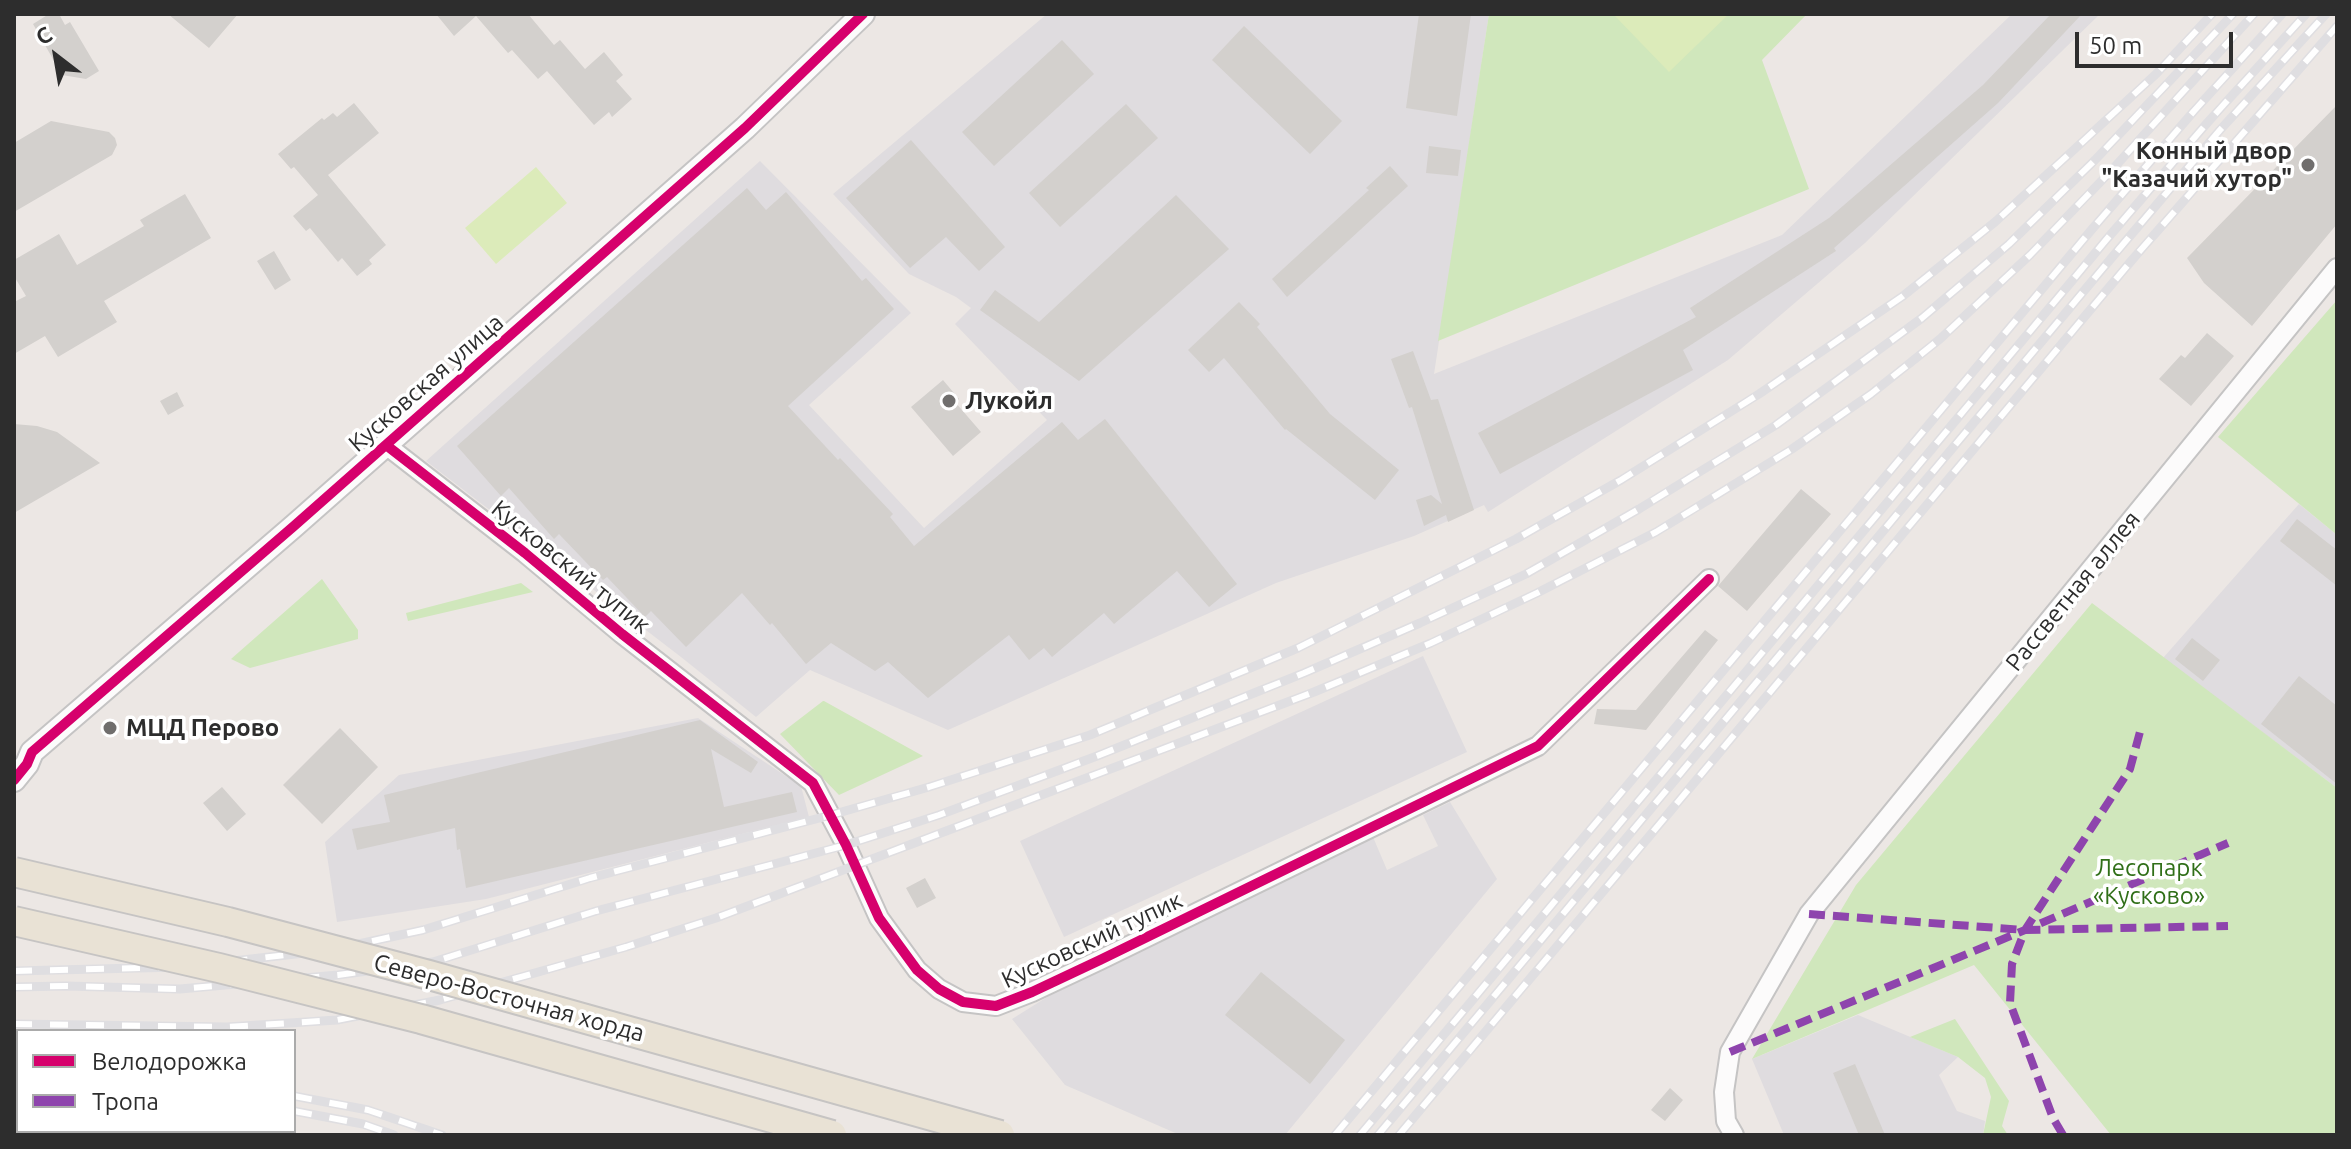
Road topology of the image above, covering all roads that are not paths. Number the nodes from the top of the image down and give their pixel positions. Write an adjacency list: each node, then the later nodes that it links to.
1 (849, 18): 3 (street, Кусковская улица)
2 (2337, 268): 11 (street, Рассветная аллея)
3 (386, 445): 4 (street, Кусковский тупик); 5 (street, Кусковская улица)
4 (1709, 579)
5 (23, 758): 6 (street, Кусковская улица)
6 (14, 780)
7 (14, 872): 10 (main road, Северо-Восточная хорда, bridge)
8 (14, 921): 9 (main road, Северо-Восточная хорда, bridge)
9 (832, 1135)
10 (1000, 1135)
11 (1734, 1135)

